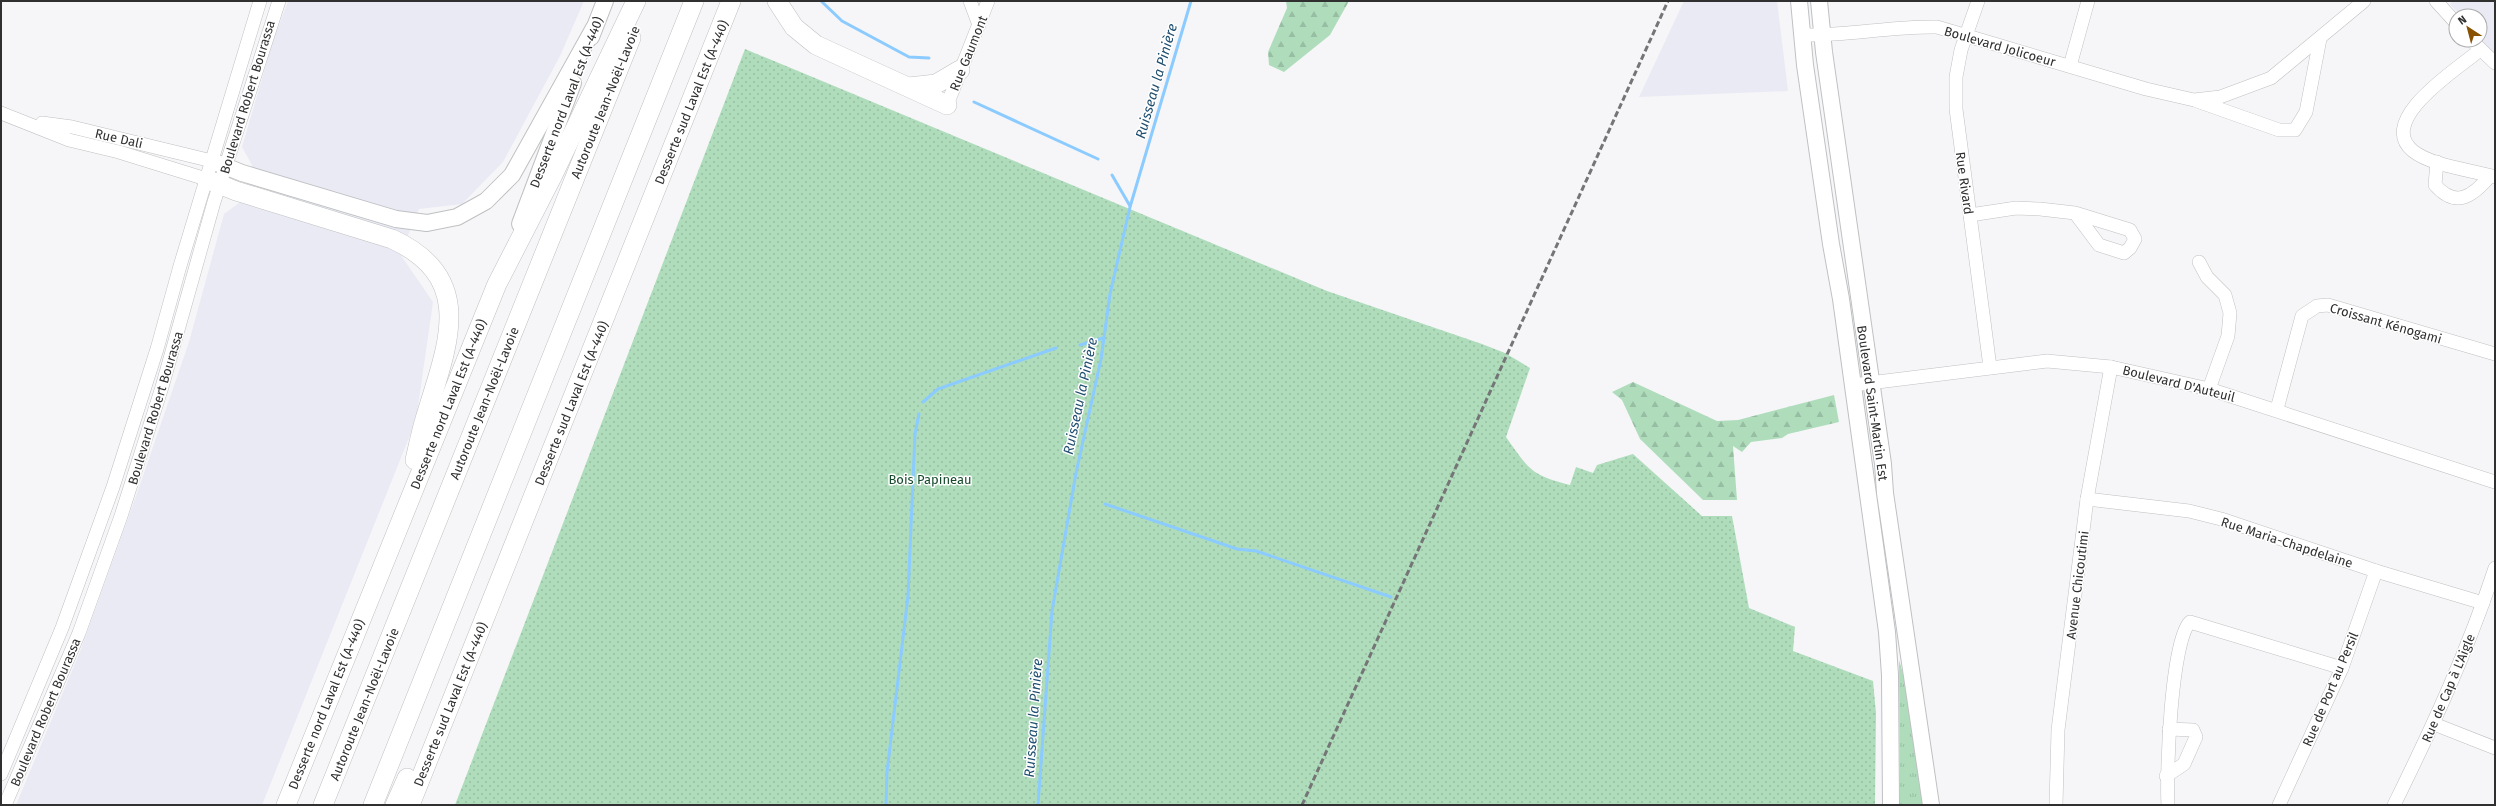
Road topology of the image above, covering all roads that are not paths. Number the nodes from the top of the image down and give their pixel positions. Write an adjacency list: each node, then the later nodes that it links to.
1 (260, 1): 34 (street, Boulevard Robert Bourassa)
2 (278, 1): 34 (street, Boulevard Robert Bourassa)
3 (605, 1): 19 (main road, Desserte nord Laval Est (A-440))
4 (636, 1): 39 (highway)
5 (645, 1): 66 (highway, Autoroute Jean-Noël-Lavoie)
6 (694, 1): 67 (highway)
7 (731, 1): 58 (highway, Desserte sud Laval Est (A-440))
8 (778, 1): 28 (highway)
9 (970, 1): 18 (street)
10 (988, 1): 18 (street, Rue Gaumont)
11 (1799, 1): 20 (main road, Boulevard Saint-Martin Est)
12 (1819, 1): 21 (main road, Boulevard Saint-Martin Est)
13 (1978, 1): 22 (street, Rue Rivard)
14 (2088, 1): 26 (street)
15 (2364, 1): 23 (street, Boulevard Jolicoeur)
16 (2436, 1): 17 (street)
17 (2448, 14)
18 (979, 25): 27 (street, Rue Gaumont)
19 (594, 28): 34 (main road); 39 (main road, Desserte nord Laval Est (A-440))
20 (1802, 35): 21 (street, Boulevard Jolicoeur); 44 (main road, Boulevard Saint-Martin Est)
21 (1822, 35): 22 (street, Boulevard Jolicoeur); 43 (main road, Boulevard Saint-Martin Est)
22 (1965, 35): 26 (street, Boulevard Jolicoeur); 37 (street, Rue Rivard)
23 (2320, 39): 29 (street, Boulevard Jolicoeur); 29 (street, Boulevard Jolicoeur)
24 (2480, 50): 25 (street); 33 (street)
25 (2495, 63)
26 (2070, 66): 29 (street, Boulevard Jolicoeur)
27 (960, 70): 28 (highway); 30 (street, Rue Gaumont)
28 (907, 88): 30 (highway)
29 (2194, 100)
30 (947, 105)
31 (1, 113): 32 (street, Rue Dali)
32 (24, 120): 34 (street, Rue Dali); 34 (street, Rue Dali)
33 (2437, 162): 35 (street); 35 (street)
34 (216, 173): 51 (highway); 62 (street, Boulevard Robert Bourassa); 64 (street, Boulevard Robert Bourassa)
35 (2492, 176)
36 (2075, 213): 37 (street)
37 (1970, 215): 41 (street, Rue Rivard)
38 (2198, 262): 45 (street)
39 (497, 284): 51 (highway, Desserte nord Laval Est (A-440))
40 (2495, 354): 46 (street, Croissant Kénogami)
41 (1990, 367): 42 (street, Boulevard D'Auteuil); 43 (street, Boulevard D'Auteuil)
42 (2111, 367): 45 (street, Boulevard D'Auteuil); 50 (street, Avenue Chicoutimi)
43 (1871, 382): 44 (street, Boulevard D'Auteuil); 47 (main road, Boulevard Saint-Martin Est)
44 (1852, 385): 49 (main road, Boulevard Saint-Martin Est)
45 (2209, 389): 46 (street, Boulevard D'Auteuil)
46 (2277, 409): 48 (street, Boulevard D'Auteuil)
47 (1884, 476): 49 (main road); 53 (main road, Boulevard Saint-Martin Est)
48 (2495, 482)
49 (1867, 486): 54 (main road, Boulevard Saint-Martin Est)
50 (2087, 499): 55 (street, Rue Maria-Chapdelaine); 72 (street, Avenue Chicoutimi)
51 (399, 523): 65 (highway, Desserte nord Laval Est (A-440))
52 (2495, 568): 56 (street, Rue de Cap à L'Aigle)
53 (1896, 569): 54 (main road); 71 (main road, Boulevard Saint-Martin Est)
54 (1878, 571): 70 (main road, Boulevard Saint-Martin Est)
55 (2376, 572): 56 (street, Rue Maria-Chapdelaine); 57 (street, Rue de Port au Persil)
56 (2484, 603): 59 (street, Rue de Cap à L'Aigle)
57 (2342, 668): 60 (street); 74 (street, Rue de Port au Persil)
58 (457, 687): 68 (highway); 69 (highway, Desserte sud Laval Est (A-440))
59 (2434, 724): 61 (street); 75 (street, Rue de Cap à L'Aigle)
60 (2169, 730): 63 (street); 63 (street)
61 (2495, 748)
62 (1, 774)
63 (2166, 776): 73 (street)
64 (5, 805)
65 (286, 805)
66 (323, 805)
67 (373, 805)
68 (396, 805)
69 (410, 805)
70 (1891, 805)
71 (1931, 805)
72 (2056, 805)
73 (2168, 805)
74 (2279, 805)
75 (2394, 805)

